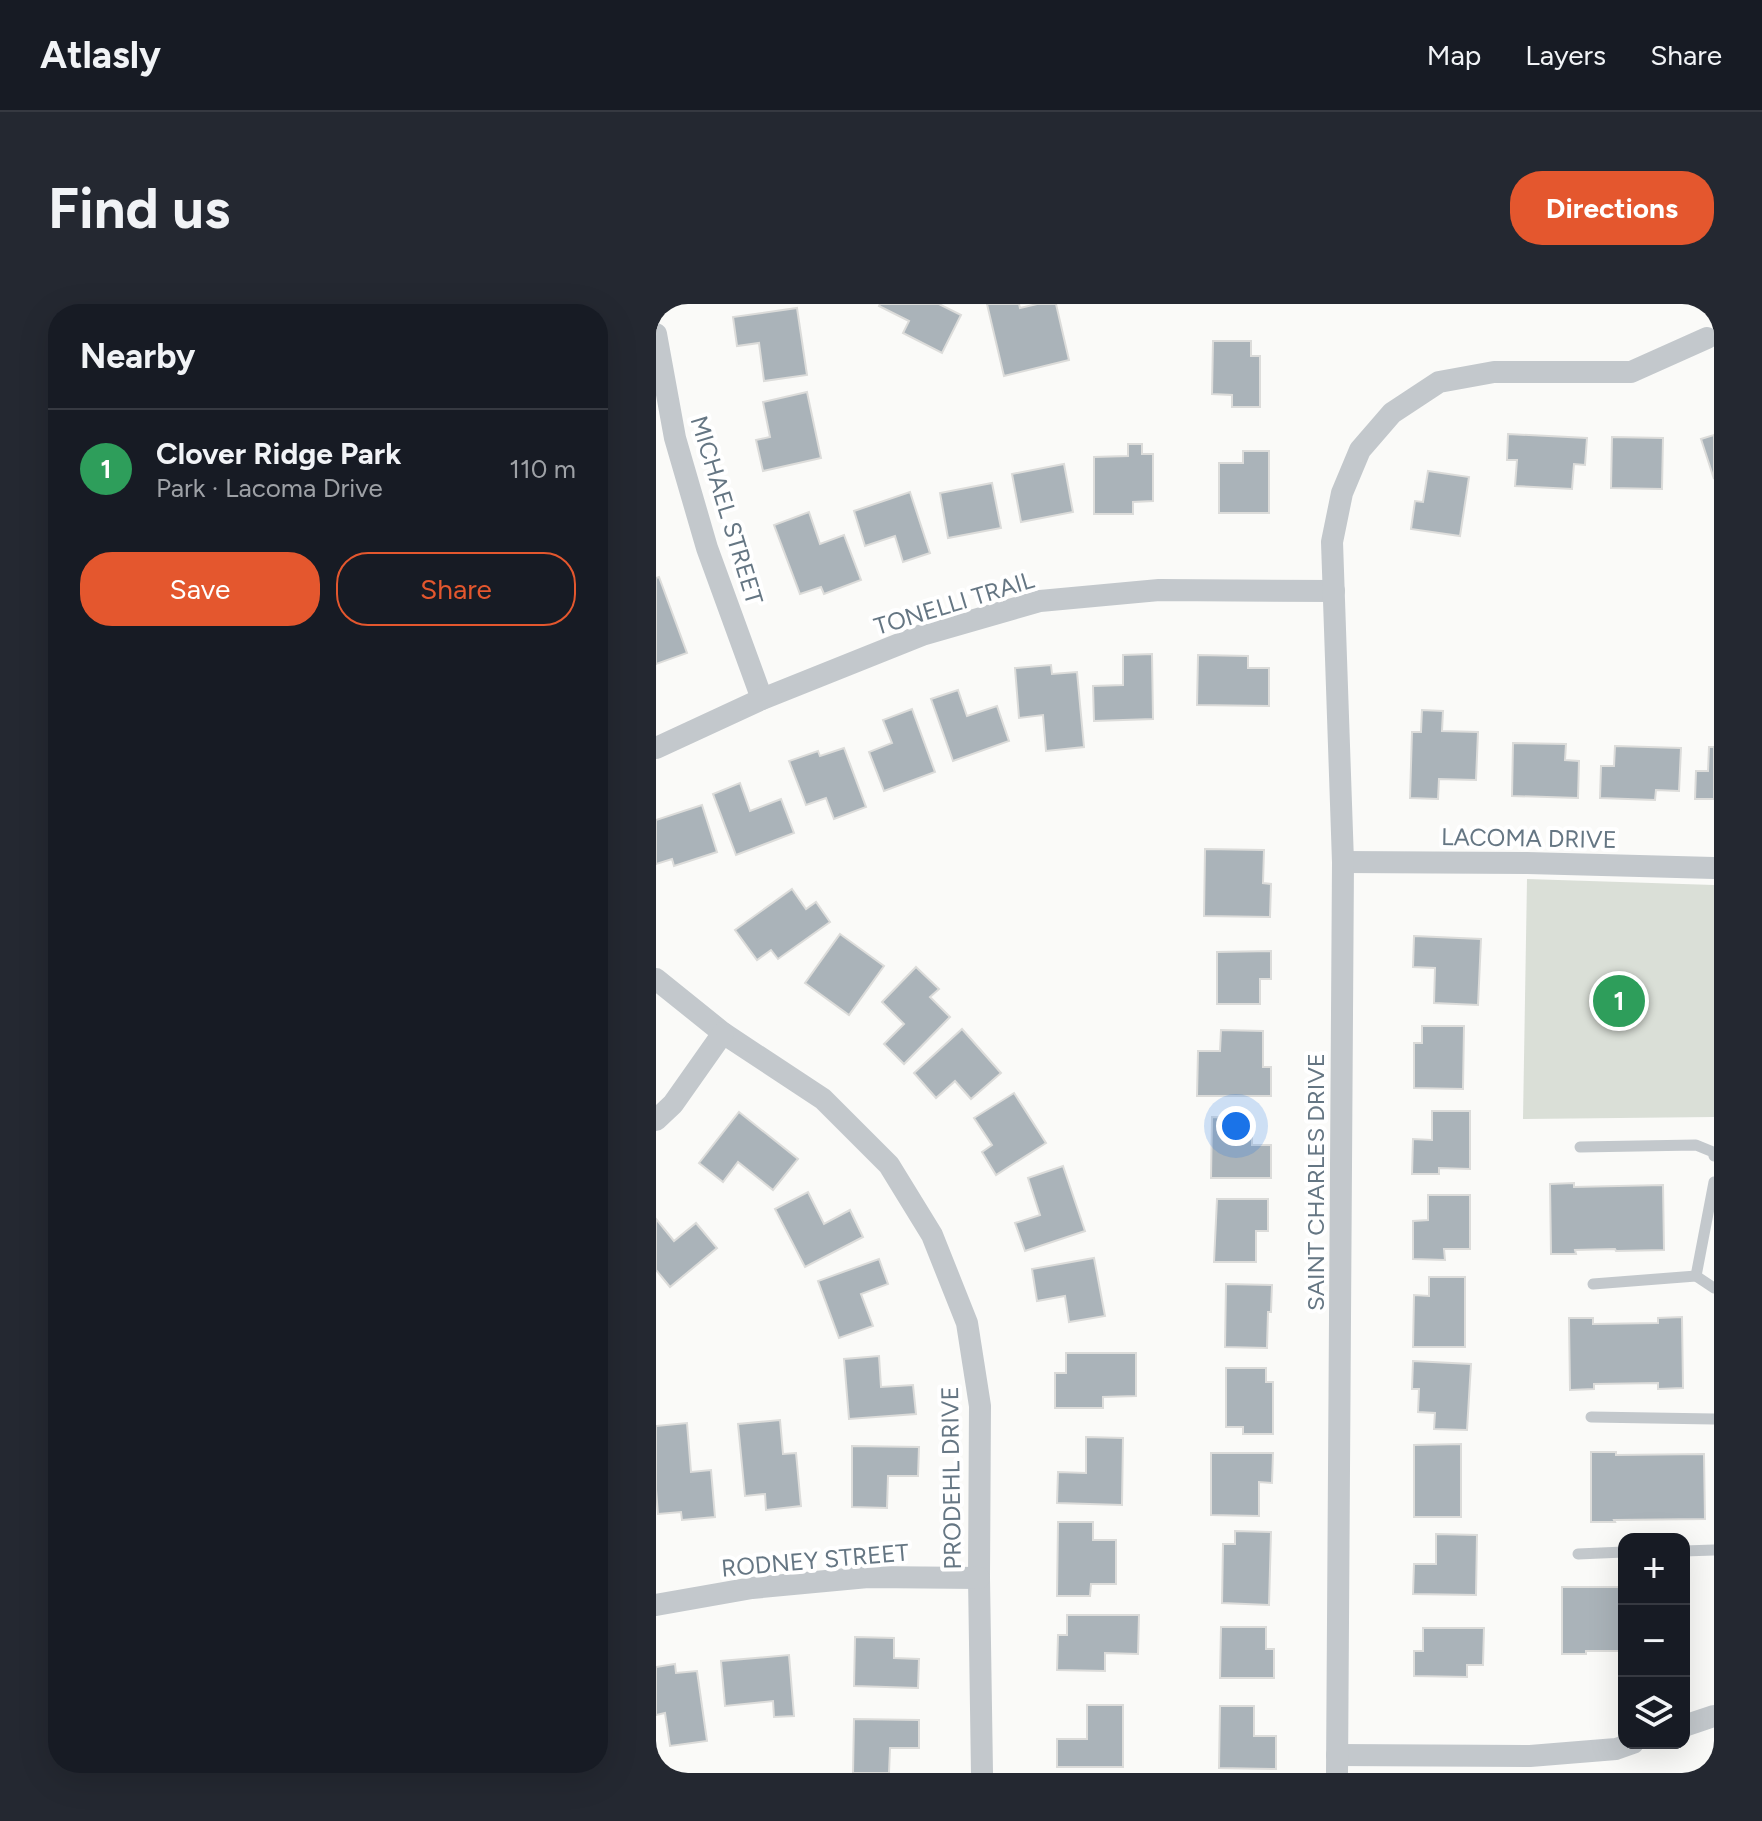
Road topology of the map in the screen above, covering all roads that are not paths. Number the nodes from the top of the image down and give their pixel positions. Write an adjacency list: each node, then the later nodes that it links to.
1 (656, 334): 4 (street, MICHAEL STREET)
2 (1707, 338): 3 (street, SAINT CHARLES DRIVE)
3 (1334, 591): 4 (street, TONELLI TRAIL); 6 (street, SAINT CHARLES DRIVE)
4 (762, 699): 5 (street, TONELLI TRAIL)
5 (656, 748)
6 (1343, 862): 7 (street, LACOMA DRIVE); 28 (street, SAINT CHARLES DRIVE)
7 (1714, 868)
8 (656, 979): 9 (street, PRODEHL DRIVE)
9 (723, 1033): 10 (street); 23 (street, PRODEHL DRIVE)
10 (656, 1120)
11 (1580, 1147): 12 (lane)
12 (1714, 1156)
13 (1714, 1182): 14 (lane)
14 (1696, 1276): 15 (lane); 16 (lane)
15 (1593, 1284)
16 (1714, 1288)
17 (1591, 1417): 18 (lane)
18 (1714, 1419)
19 (1714, 1550): 20 (lane)
20 (1690, 1551)
21 (1618, 1552): 22 (lane)
22 (1578, 1554)
23 (979, 1578): 24 (street, RODNEY STREET); 29 (street, PRODEHL DRIVE)
24 (656, 1605)
25 (1714, 1716): 26 (street)
26 (1690, 1724)
27 (1618, 1748): 28 (street)
28 (1337, 1764)
29 (982, 1773)

